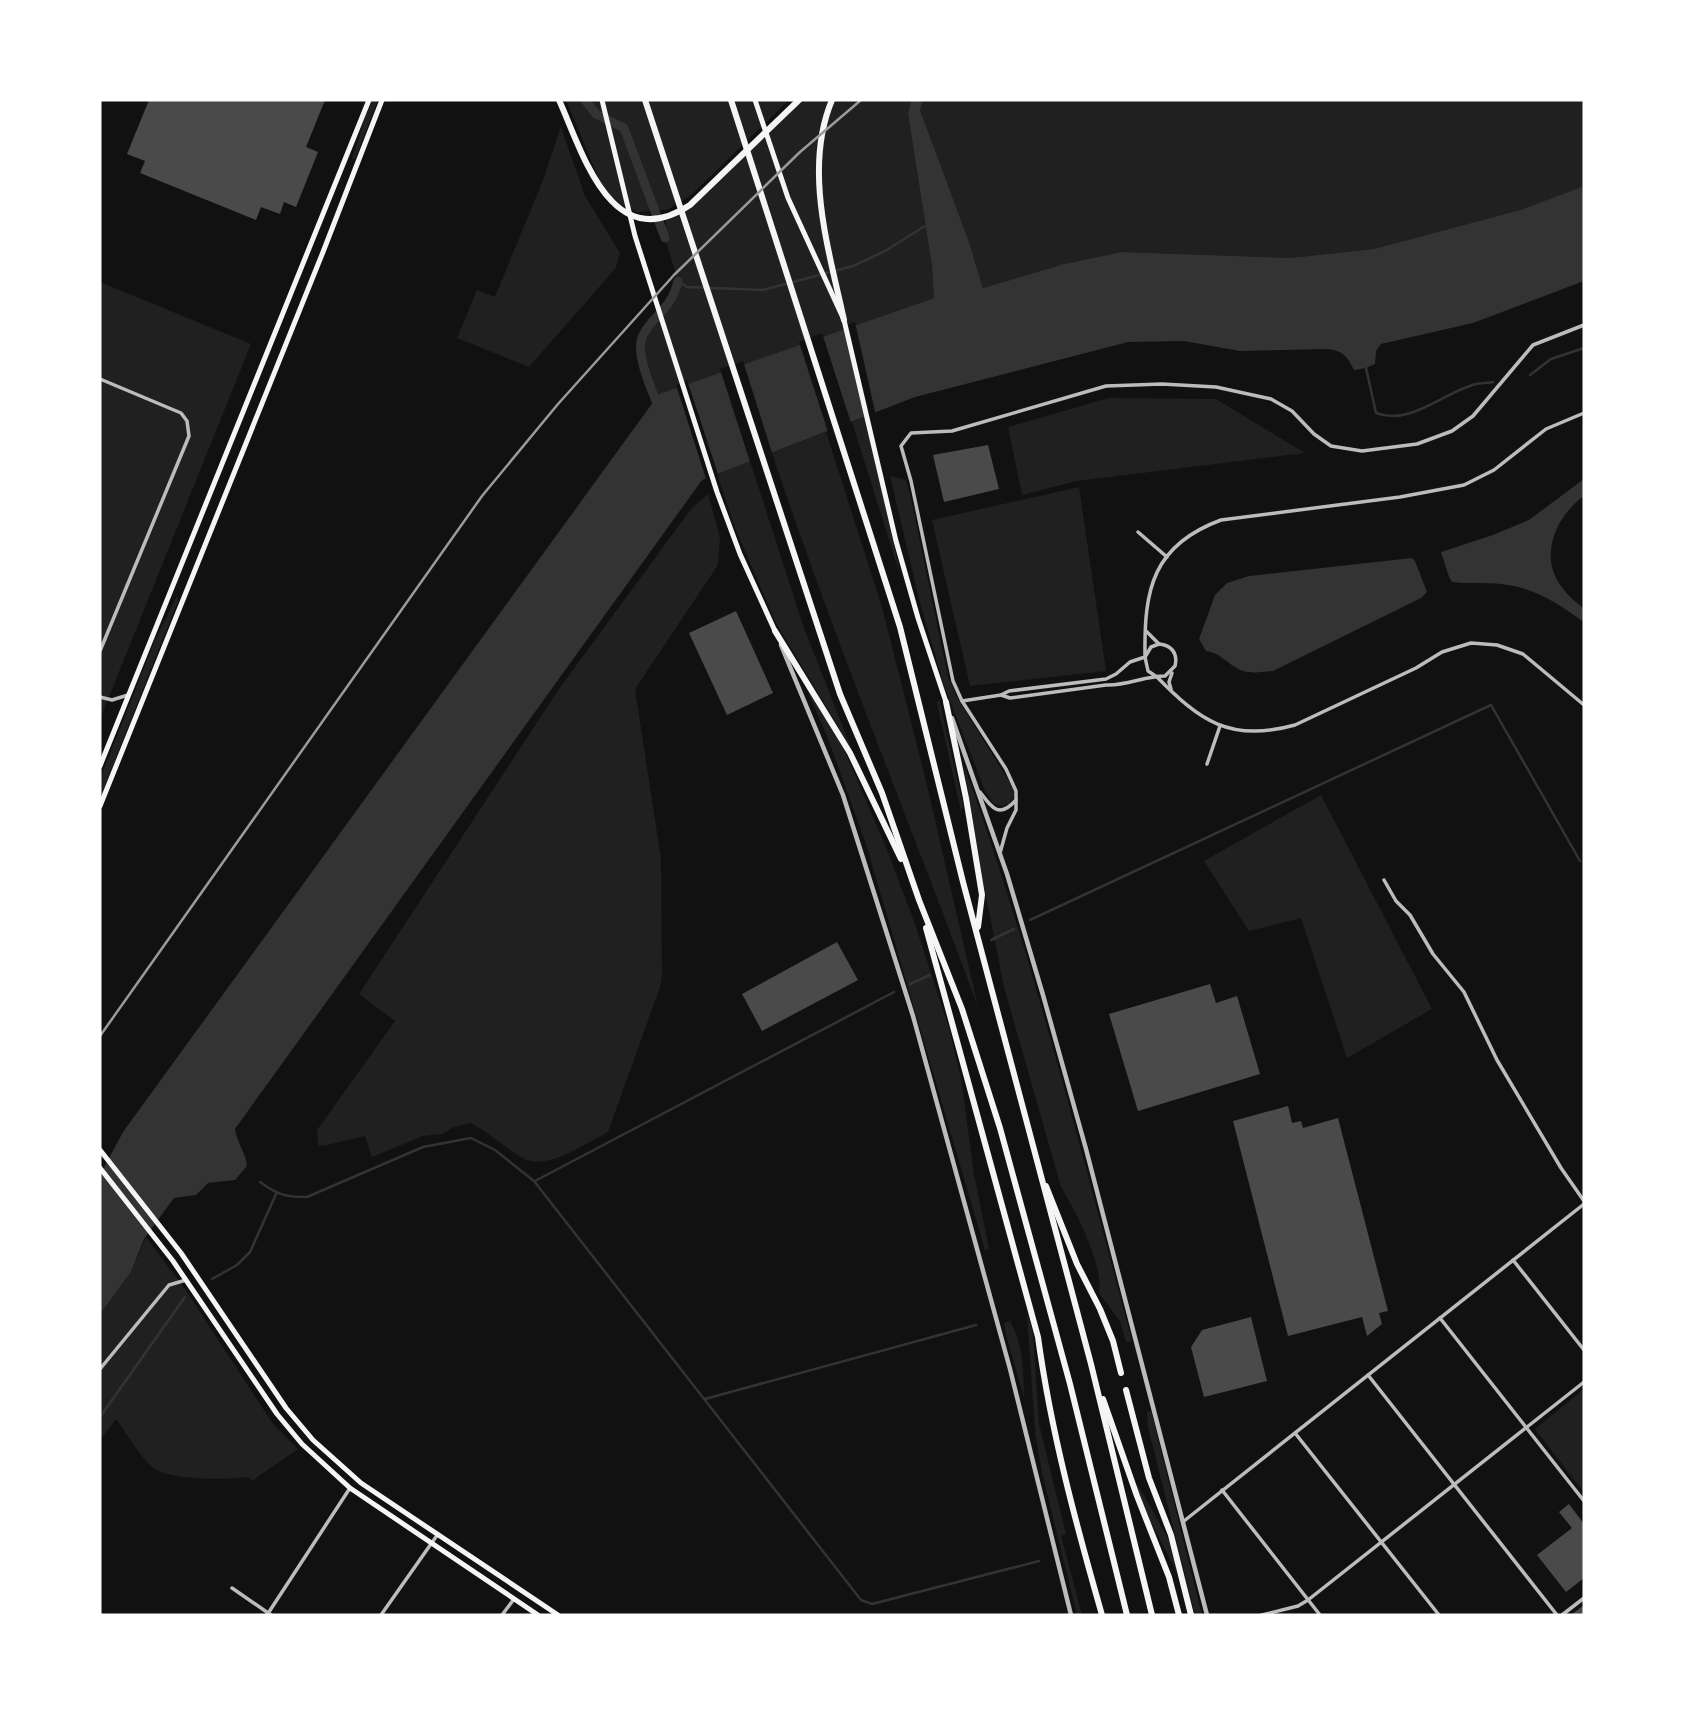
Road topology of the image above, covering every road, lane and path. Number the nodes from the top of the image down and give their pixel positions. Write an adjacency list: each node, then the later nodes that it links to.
1 (369, 100): 26 (main road)
2 (382, 100): 37 (main road)
3 (559, 100): 8 (highway)
4 (602, 100): 17 (main road)
5 (645, 100): 40 (highway)
6 (731, 100): 41 (highway)
7 (755, 100): 10 (main road)
8 (799, 100)
9 (832, 100): 10 (highway)
10 (844, 320): 30 (main road)
11 (1584, 325): 29 (street)
12 (100, 379): 19 (street)
13 (1584, 413): 15 (street)
14 (1138, 532): 15 (street)
15 (1167, 556): 16 (street)
16 (1145, 629): 18 (street); 20 (street)
17 (775, 631): 40 (highway); 75 (street)
18 (1159, 644): 20 (street); 21 (street)
19 (100, 651)
20 (1145, 656): 22 (street); 23 (street)
21 (1172, 671): 23 (street); 25 (street)
22 (1116, 674): 24 (street); 27 (street)
23 (1155, 676): 24 (street); 25 (street)
24 (1119, 685): 27 (street)
25 (1171, 691): 32 (street)
26 (128, 695): 28 (street); 34 (main road)
27 (1001, 695): 29 (street)
28 (100, 697)
29 (962, 701): 36 (street)
30 (946, 702): 35 (street); 41 (highway)
31 (1584, 705): 32 (street)
32 (1220, 726): 33 (street)
33 (1207, 764)
34 (100, 766)
35 (978, 790): 36 (street); 38 (street)
36 (1017, 799): 38 (street)
37 (100, 806)
38 (999, 854): 62 (street)
39 (1384, 880): 45 (street)
40 (919, 900): 76 (highway); 77 (highway)
41 (978, 933): 43 (highway)
42 (102, 1152): 63 (main road)
43 (1034, 1155): 50 (highway); 52 (highway)
44 (100, 1168): 47 (main road)
45 (1584, 1202): 46 (street)
46 (1513, 1260): 48 (street); 49 (street)
47 (186, 1280): 51 (street); 59 (main road)
48 (1440, 1318): 53 (street); 56 (street)
49 (1584, 1350)
50 (1091, 1364): 78 (highway); 79 (highway)
51 (100, 1369)
52 (1121, 1373)
53 (1368, 1375): 57 (street); 58 (street)
54 (1584, 1382): 56 (street)
55 (1126, 1390): 80 (highway)
56 (1527, 1428): 58 (street); 61 (street)
57 (1295, 1433): 60 (street); 65 (street)
58 (1454, 1485): 65 (street); 85 (street)
59 (350, 1488): 64 (main road); 70 (street)
60 (1222, 1490): 62 (street); 69 (street)
61 (1584, 1501)
62 (1184, 1521): 81 (street)
63 (438, 1534): 64 (street); 74 (main road)
64 (432, 1542): 68 (main road); 71 (street)
65 (1381, 1542): 69 (street); 84 (street)
66 (232, 1588): 70 (street)
67 (1584, 1598): 85 (street)
68 (513, 1599): 72 (street); 73 (main road)
69 (1308, 1600): 82 (street); 83 (street)
70 (269, 1615)
71 (381, 1615)
72 (502, 1615)
73 (538, 1615)
74 (558, 1615)
75 (1071, 1615)
76 (1102, 1615)
77 (1128, 1615)
78 (1152, 1615)
79 (1179, 1615)
80 (1191, 1615)
81 (1207, 1615)
82 (1262, 1615)
83 (1320, 1615)
84 (1439, 1615)
85 (1560, 1615)

